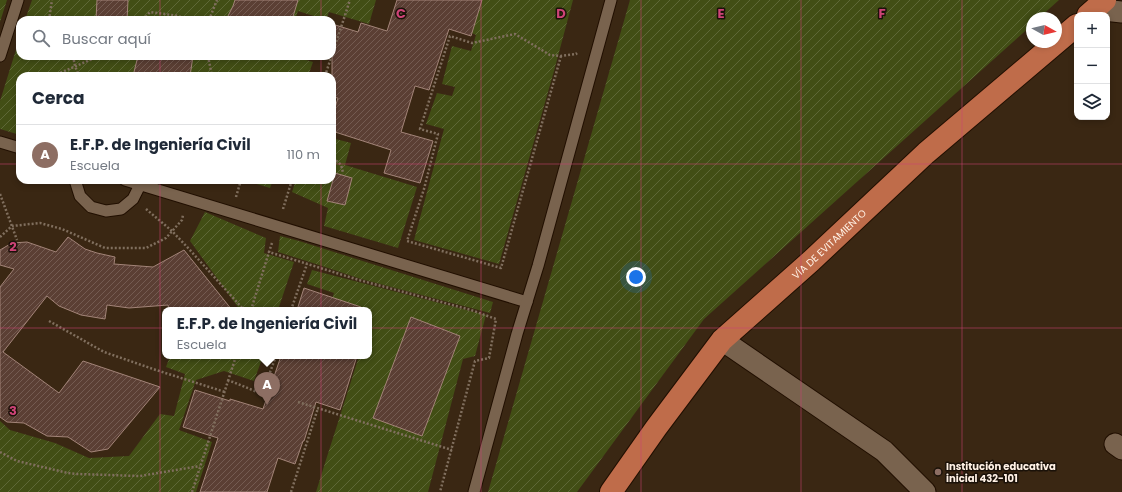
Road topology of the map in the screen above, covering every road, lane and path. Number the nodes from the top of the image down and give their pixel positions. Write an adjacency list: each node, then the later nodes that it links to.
1 (18, 0): 15 (lane)
2 (52, 0): 8 (path)
3 (217, 0): 11 (path)
4 (350, 0): 13 (path)
5 (611, 0): 44 (lane)
6 (1096, 8): 7 (street)
7 (1122, 12)
8 (50, 16)
9 (146, 16): 10 (path)
10 (180, 16)
11 (211, 16)
12 (1074, 27): 49 (highway, VÍA DE EVITAMIENTO)
13 (336, 44)
14 (578, 46): 16 (path)
15 (0, 56)
16 (561, 56): 16 (path)
17 (74, 60): 21 (path)
18 (89, 60): 21 (path)
19 (209, 60): 24 (path)
20 (331, 60): 25 (path)
21 (75, 66): 22 (path); 23 (path)
22 (62, 72)
23 (77, 72)
24 (211, 72)
25 (327, 72)
26 (0, 142): 27 (lane)
27 (16, 147)
28 (336, 161): 29 (path)
29 (343, 174)
30 (76, 184): 35 (lane)
31 (137, 184): 33 (lane)
32 (291, 184): 38 (path)
33 (140, 185): 35 (lane); 36 (lane)
34 (0, 194): 37 (path)
35 (133, 199): 39 (path)
36 (190, 200): 38 (lane); 39 (path)
37 (12, 226): 39 (path); 40 (path); 41 (path)
38 (277, 226): 42 (path); 44 (lane)
39 (172, 231): 45 (path)
40 (0, 237)
41 (17, 240)
42 (269, 252): 43 (path); 46 (path)
43 (308, 264): 47 (path); 56 (path)
44 (527, 302): 62 (lane)
45 (241, 307)
46 (252, 307)
47 (292, 307)
48 (49, 321): 53 (path)
49 (722, 340): 63 (highway, VÍA DE EVITAMIENTO); 64 (street)
50 (235, 359): 52 (path)
51 (275, 359): 52 (path)
52 (228, 381): 53 (path)
53 (224, 392): 58 (path)
54 (298, 402): 55 (path)
55 (318, 408): 56 (path); 60 (path)
56 (452, 450): 61 (path)
57 (0, 452): 58 (path)
58 (200, 466): 59 (path)
59 (192, 492)
60 (291, 492)
61 (440, 492)
62 (474, 492)
63 (612, 492)
64 (924, 492)

